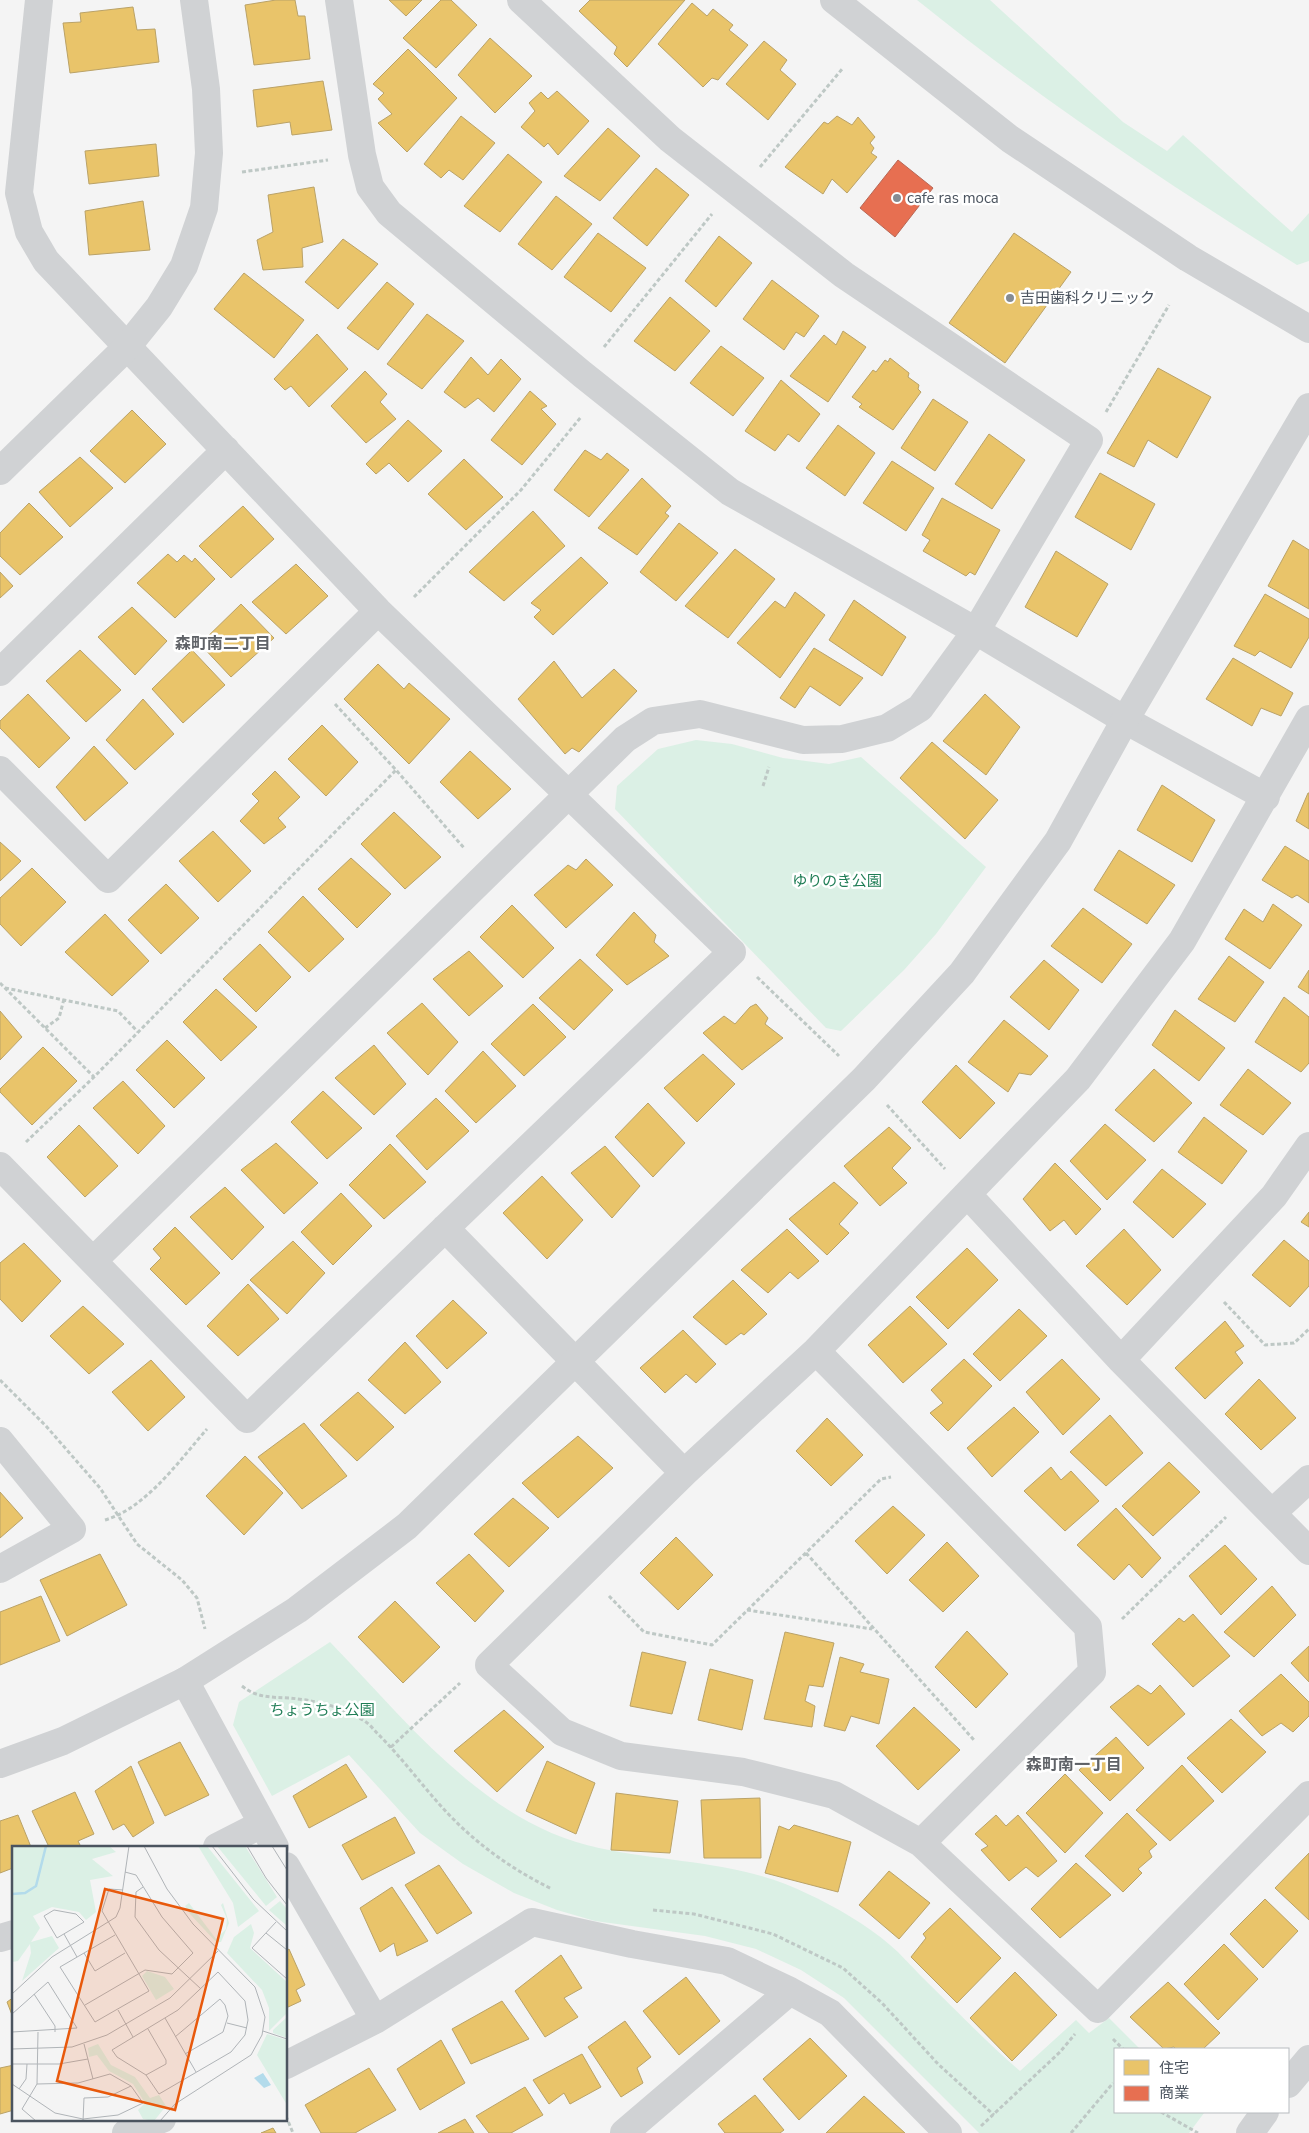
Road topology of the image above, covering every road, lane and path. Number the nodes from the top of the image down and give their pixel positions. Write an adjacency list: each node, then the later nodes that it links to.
1 (39, 0): 12 (street)
2 (194, 0): 8 (street)
3 (339, 0): 7 (street)
4 (521, 0): 9 (street)
5 (834, 0): 11 (street)
6 (843, 68): 9 (path)
7 (362, 155): 8 (path); 13 (street)
8 (207, 177): 12 (street)
9 (733, 188): 13 (path); 15 (street)
10 (1169, 305): 15 (path)
11 (1309, 329)
12 (126, 348): 16 (street); 17 (street)
13 (591, 380): 18 (path); 19 (street)
14 (1309, 407): 23 (street)
15 (1089, 440): 19 (street)
16 (226, 450): 18 (street); 20 (street)
17 (0, 471)
18 (378, 611): 21 (street); 28 (street)
19 (976, 632): 23 (street); 28 (street)
20 (0, 672)
21 (310, 678): 25 (street); 26 (path)
22 (1309, 719): 29 (street)
23 (1125, 720): 29 (street); 38 (street)
24 (770, 763): 27 (path)
25 (0, 770)
26 (396, 770): 30 (path); 36 (path)
27 (764, 786)
28 (568, 793): 30 (street); 31 (street)
29 (1266, 797): 41 (street)
30 (486, 874): 43 (street)
31 (732, 952): 38 (path); 42 (street)
32 (0, 983): 33 (path)
33 (5, 988): 34 (path); 35 (path)
34 (64, 1000): 35 (path); 36 (path)
35 (45, 1028): 37 (path)
36 (138, 1032): 37 (path)
37 (94, 1077): 40 (path)
38 (864, 1079): 41 (path); 48 (street)
39 (1309, 1146): 44 (street)
40 (0, 1167): 43 (street)
41 (968, 1195): 46 (street); 47 (street)
42 (445, 1228): 48 (street); 50 (street)
43 (94, 1260): 50 (street)
44 (1199, 1276): 45 (path); 47 (street)
45 (1309, 1329)
46 (816, 1351): 52 (street); 53 (street)
47 (1121, 1360): 55 (street)
48 (575, 1361): 53 (street); 66 (street)
49 (0, 1380): 57 (path)
50 (232, 1403): 57 (path)
51 (0, 1441): 58 (street)
52 (936, 1472): 60 (path); 64 (street)
53 (684, 1473): 62 (street)
54 (1309, 1480): 56 (street)
55 (1252, 1492): 56 (street); 64 (path)
56 (1272, 1514): 59 (street)
57 (120, 1516): 58 (path); 66 (path)
58 (72, 1529): 61 (street)
59 (1309, 1551)
60 (806, 1553): 63 (path); 65 (path)
61 (0, 1569)
62 (584, 1570): 63 (path); 67 (street)
63 (747, 1610): 65 (path)
64 (1088, 1627): 71 (street)
65 (872, 1629): 71 (path)
66 (222, 1657): 68 (street); 69 (path)
67 (489, 1665): 69 (path); 74 (street)
68 (185, 1681): 70 (street); 73 (street)
69 (391, 1747): 77 (path)
70 (0, 1764)
71 (998, 1766): 74 (street)
72 (1309, 1795): 80 (street)
73 (269, 1836): 75 (street)
74 (921, 1843): 80 (street)
75 (221, 1846)
76 (288, 1869): 81 (street)
77 (555, 1890)
78 (650, 1910): 90 (path)
79 (790, 1991): 81 (street); 96 (street); 97 (street)
80 (1098, 2009): 90 (path)
81 (375, 2020): 85 (street)
82 (1118, 2044): 83 (path)
83 (1122, 2048)
84 (1309, 2059): 87 (street)
85 (288, 2064)
86 (1114, 2083): 98 (path)
87 (1289, 2083)
88 (1163, 2113): 99 (path)
89 (1263, 2113): 100 (street)
90 (994, 2116): 93 (path)
91 (159, 2120): 94 (street)
92 (288, 2120): 95 (path)
93 (980, 2127)
94 (126, 2133)
95 (293, 2133)
96 (624, 2133)
97 (948, 2133)
98 (1070, 2133)
99 (1198, 2133)
100 (1250, 2133)

